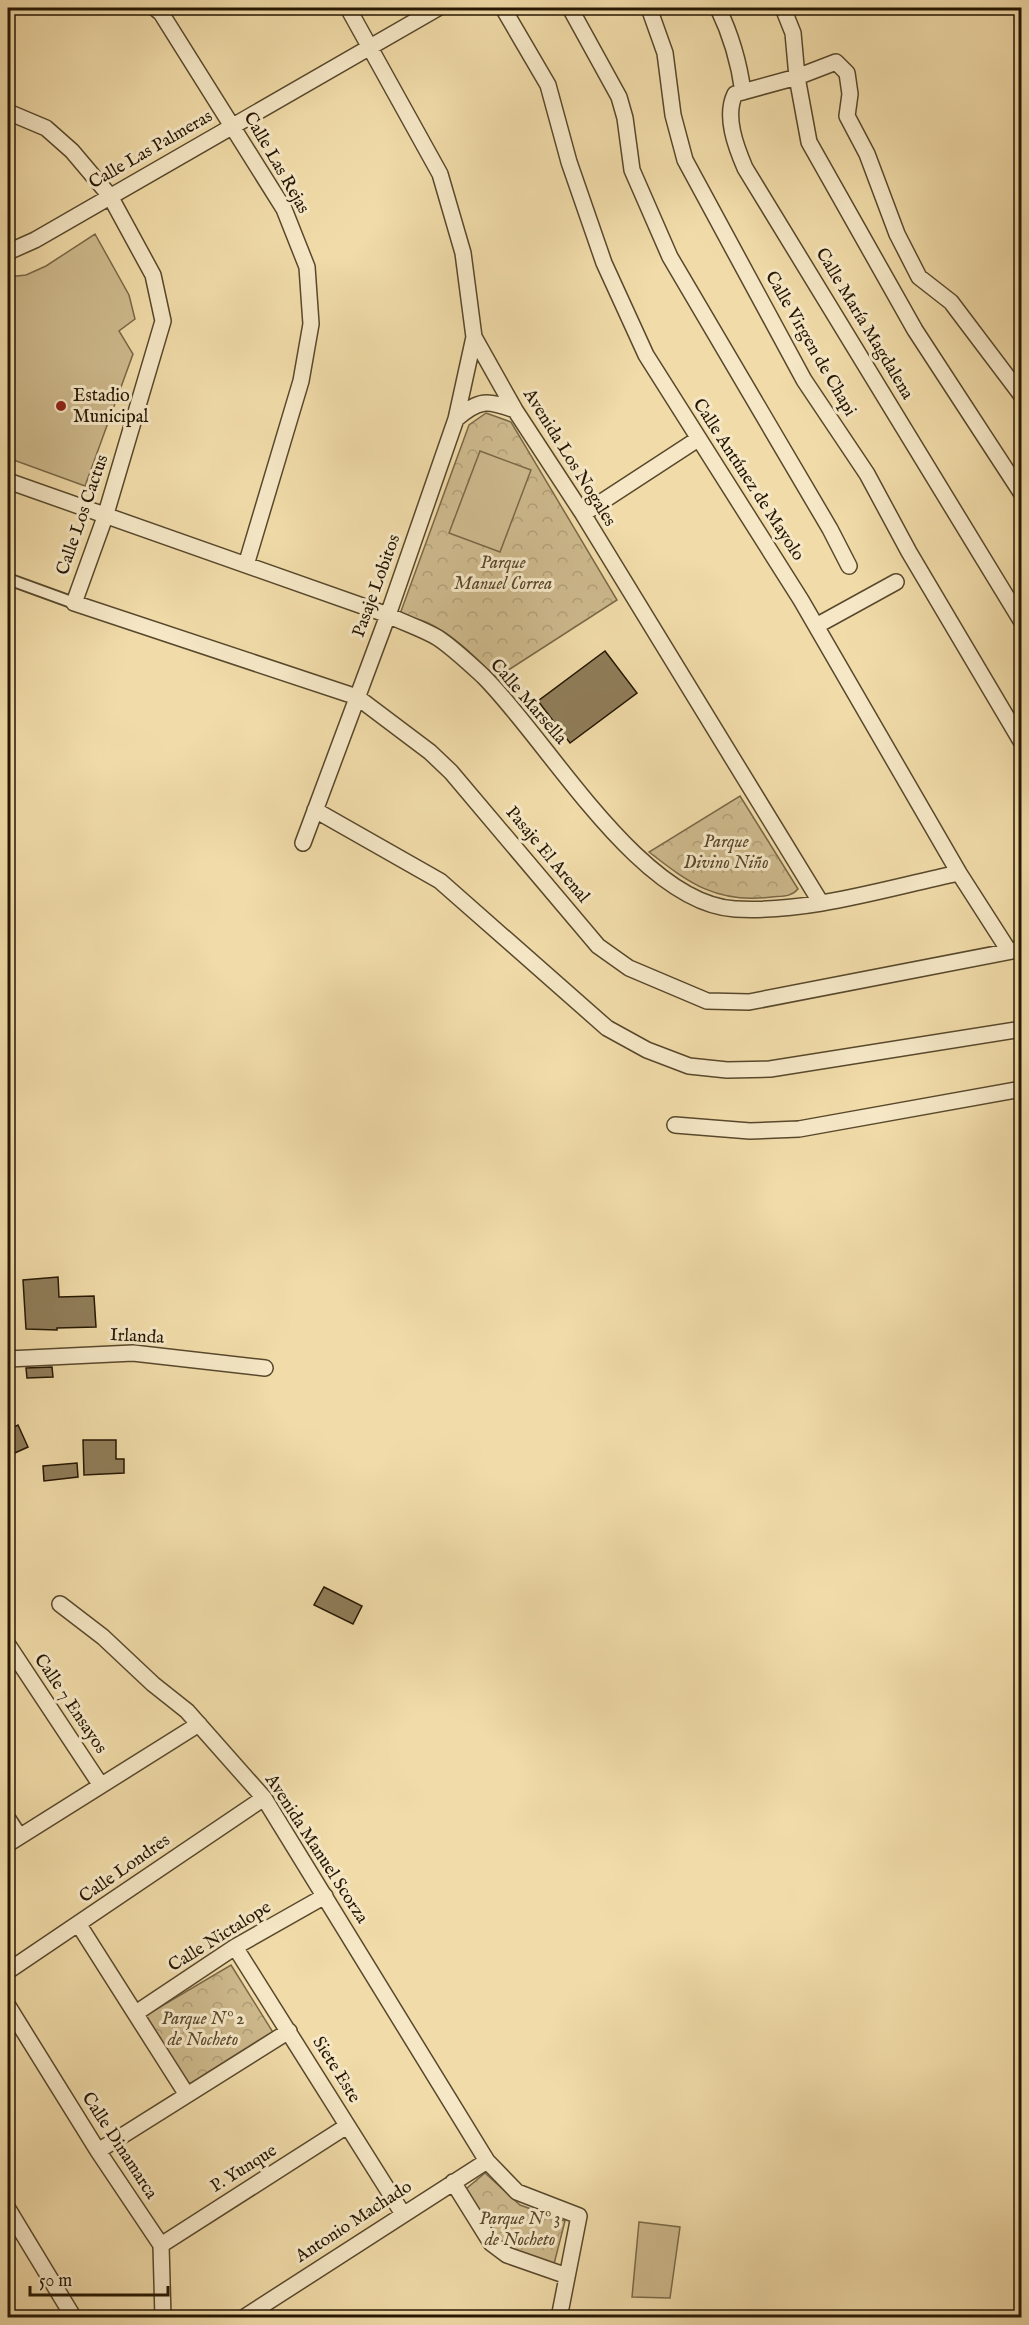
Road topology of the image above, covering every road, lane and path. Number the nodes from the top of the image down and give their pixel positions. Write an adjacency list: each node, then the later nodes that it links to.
1 (154, 8): 13 (street, Calle Las Rejas)
2 (348, 8): 9 (street, Avenida Los Nogales)
3 (438, 8): 9 (street, Calle Las Palmeras)
4 (503, 8): 20 (street, Calle Antúnez de Mayolo)
5 (570, 8): 26 (street)
6 (650, 8): 34 (street, Calle Virgen de Chapi)
7 (718, 8): 11 (street)
8 (783, 8): 10 (street)
9 (370, 46): 13 (street, Calle Las Palmeras); 16 (street, Avenida Los Nogales)
10 (797, 77): 11 (street); 17 (street); 22 (street)
11 (743, 92): 31 (street, Calle María Magdalena)
12 (8, 112): 14 (street, Calle Los Cactus)
13 (232, 126): 14 (street, Calle Las Palmeras); 25 (street, Calle Las Rejas)
14 (110, 196): 15 (street, Calle Las Palmeras); 24 (street, Calle Los Cactus)
15 (8, 252)
16 (474, 337): 18 (street, Avenida Los Nogales); 19 (street, Pasaje Lobitos)
17 (1022, 396)
18 (515, 410): 19 (street); 23 (street, Avenida Los Nogales)
19 (456, 419): 30 (street, Pasaje Lobitos)
20 (698, 439): 23 (street); 32 (street, Calle Antúnez de Mayolo)
21 (8, 481): 24 (street, Calle Marsella)
22 (1022, 494)
23 (583, 514): 38 (street, Avenida Los Nogales)
24 (105, 517): 25 (street, Calle Marsella); 29 (street, Calle Los Cactus)
25 (246, 565): 30 (street, Calle Marsella)
26 (849, 566)
27 (8, 579): 29 (street)
28 (896, 582): 32 (street)
29 (74, 603): 33 (street, Pasaje El Arenal)
30 (388, 615): 33 (street, Pasaje Lobitos); 38 (street, Calle Marsella)
31 (1022, 622)
32 (816, 626): 37 (street, Calle Antúnez de Mayolo)
33 (357, 697): 35 (street, Pasaje Lobitos); 39 (street, Pasaje El Arenal)
34 (1022, 743)
35 (315, 810): 36 (street, Pasaje Lobitos); 40 (street)
36 (303, 843)
37 (959, 873): 38 (street, Calle Marsella); 39 (street, Calle Antúnez de Mayolo)
38 (821, 903)
39 (1015, 950)
40 (1022, 1029)
41 (1022, 1089): 42 (street)
42 (675, 1125)
43 (8, 1359): 44 (street, Irlanda)
44 (265, 1368)
45 (60, 1604): 47 (street, Avenida Manuel Scorza)
46 (8, 1646): 48 (street, Calle 7 Ensayos)
47 (198, 1724): 48 (street); 49 (street, Avenida Manuel Scorza)
48 (100, 1784): 51 (street)
49 (264, 1798): 52 (street, Avenida Manuel Scorza); 53 (street, Calle Londres)
50 (8, 1819): 51 (street)
51 (13, 1840)
52 (325, 1896): 54 (street, Calle Nictalope); 62 (street, Avenida Manuel Scorza)
53 (79, 1925): 55 (street, Calle Londres); 57 (street)
54 (235, 1947): 57 (street, Calle Nictalope); 58 (street, Siete Este)
55 (8, 1971)
56 (8, 2006): 61 (street, Calle Dinamarca)
57 (136, 2013): 59 (street)
58 (289, 2031): 59 (street); 60 (street, Siete Este)
59 (187, 2095): 61 (street)
60 (347, 2126): 65 (street, Siete Este); 66 (street, P. Yunque)
61 (98, 2151): 66 (street, Calle Dinamarca)
62 (487, 2161): 63 (street, Antonio Machado); 67 (street, Avenida Manuel Scorza)
63 (453, 2182): 65 (street, Antonio Machado); 67 (street)
64 (8, 2209): 68 (street)
65 (403, 2214): 70 (street, Antonio Machado)
66 (161, 2245): 69 (street)
67 (567, 2276): 71 (street)
68 (74, 2318)
69 (163, 2318)
70 (243, 2318)
71 (560, 2318)

